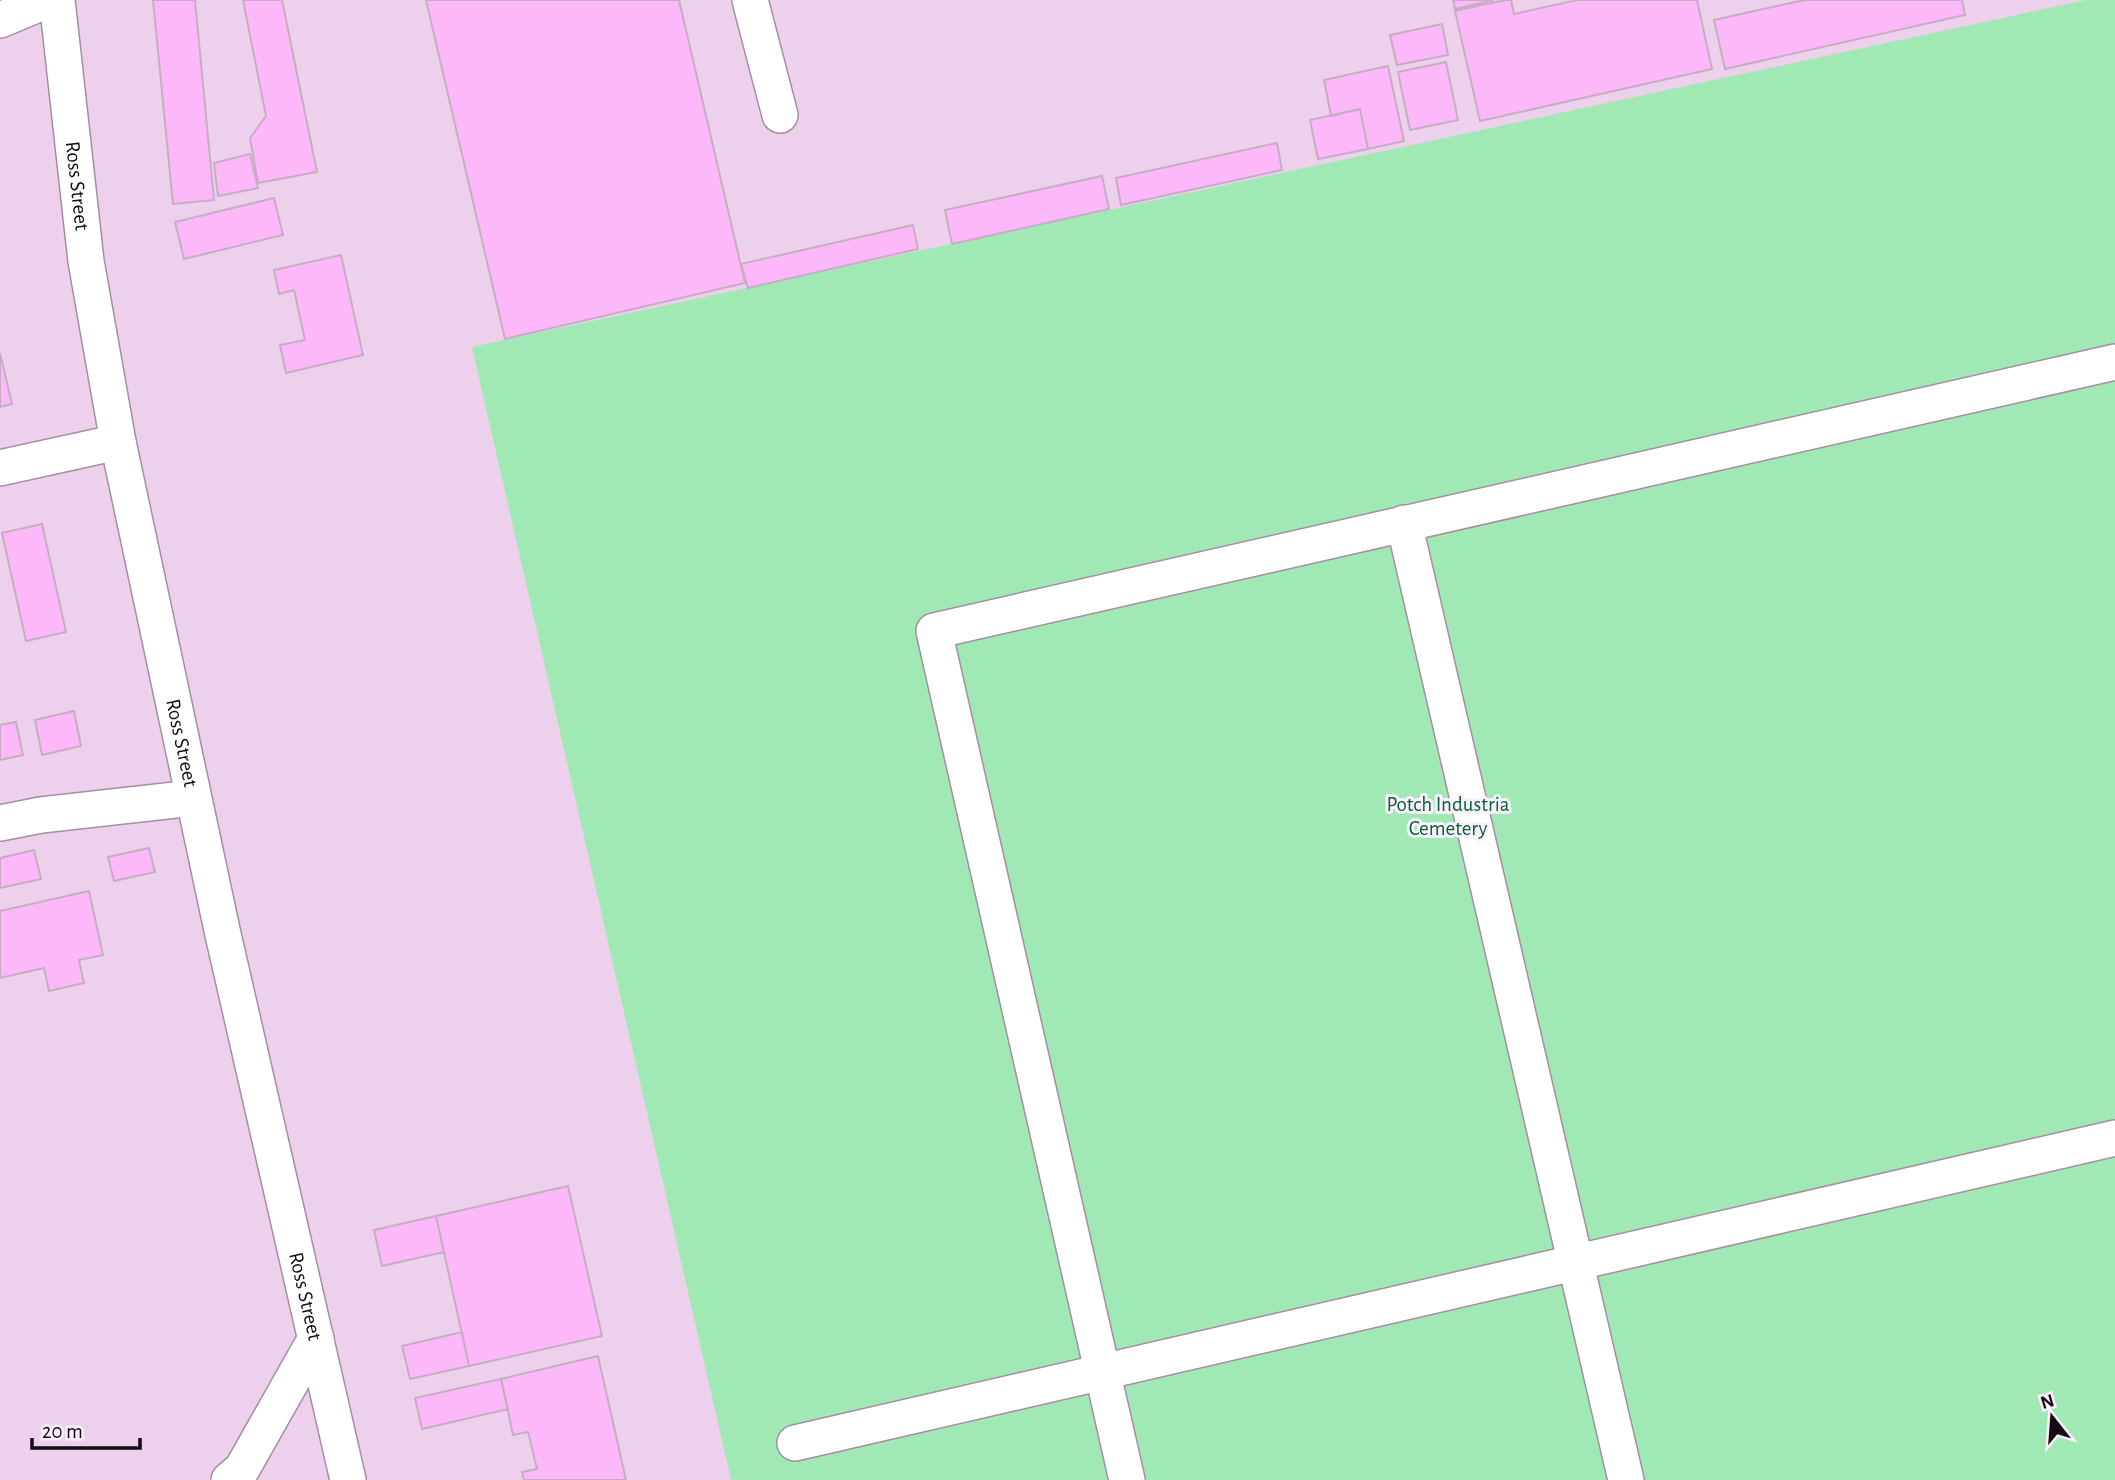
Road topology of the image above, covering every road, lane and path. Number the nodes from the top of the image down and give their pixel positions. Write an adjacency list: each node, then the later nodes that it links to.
1 (48, 0): 4 (street)
2 (57, 0): 7 (street, Ross Street)
3 (750, 0): 5 (street)
4 (0, 20)
5 (780, 115)
6 (2115, 362): 9 (street)
7 (118, 442): 8 (street); 10 (street, Ross Street)
8 (0, 468)
9 (1404, 523): 13 (street); 15 (street)
10 (193, 798): 11 (street); 14 (street, Ross Street)
11 (0, 823)
12 (2115, 1138): 13 (street)
13 (1575, 1262): 15 (street); 20 (street)
14 (316, 1338): 17 (street); 18 (street, Ross Street)
15 (1102, 1371): 16 (street); 19 (street)
16 (795, 1443)
17 (229, 1480)
18 (348, 1480)
19 (1127, 1480)
20 (1626, 1480)

